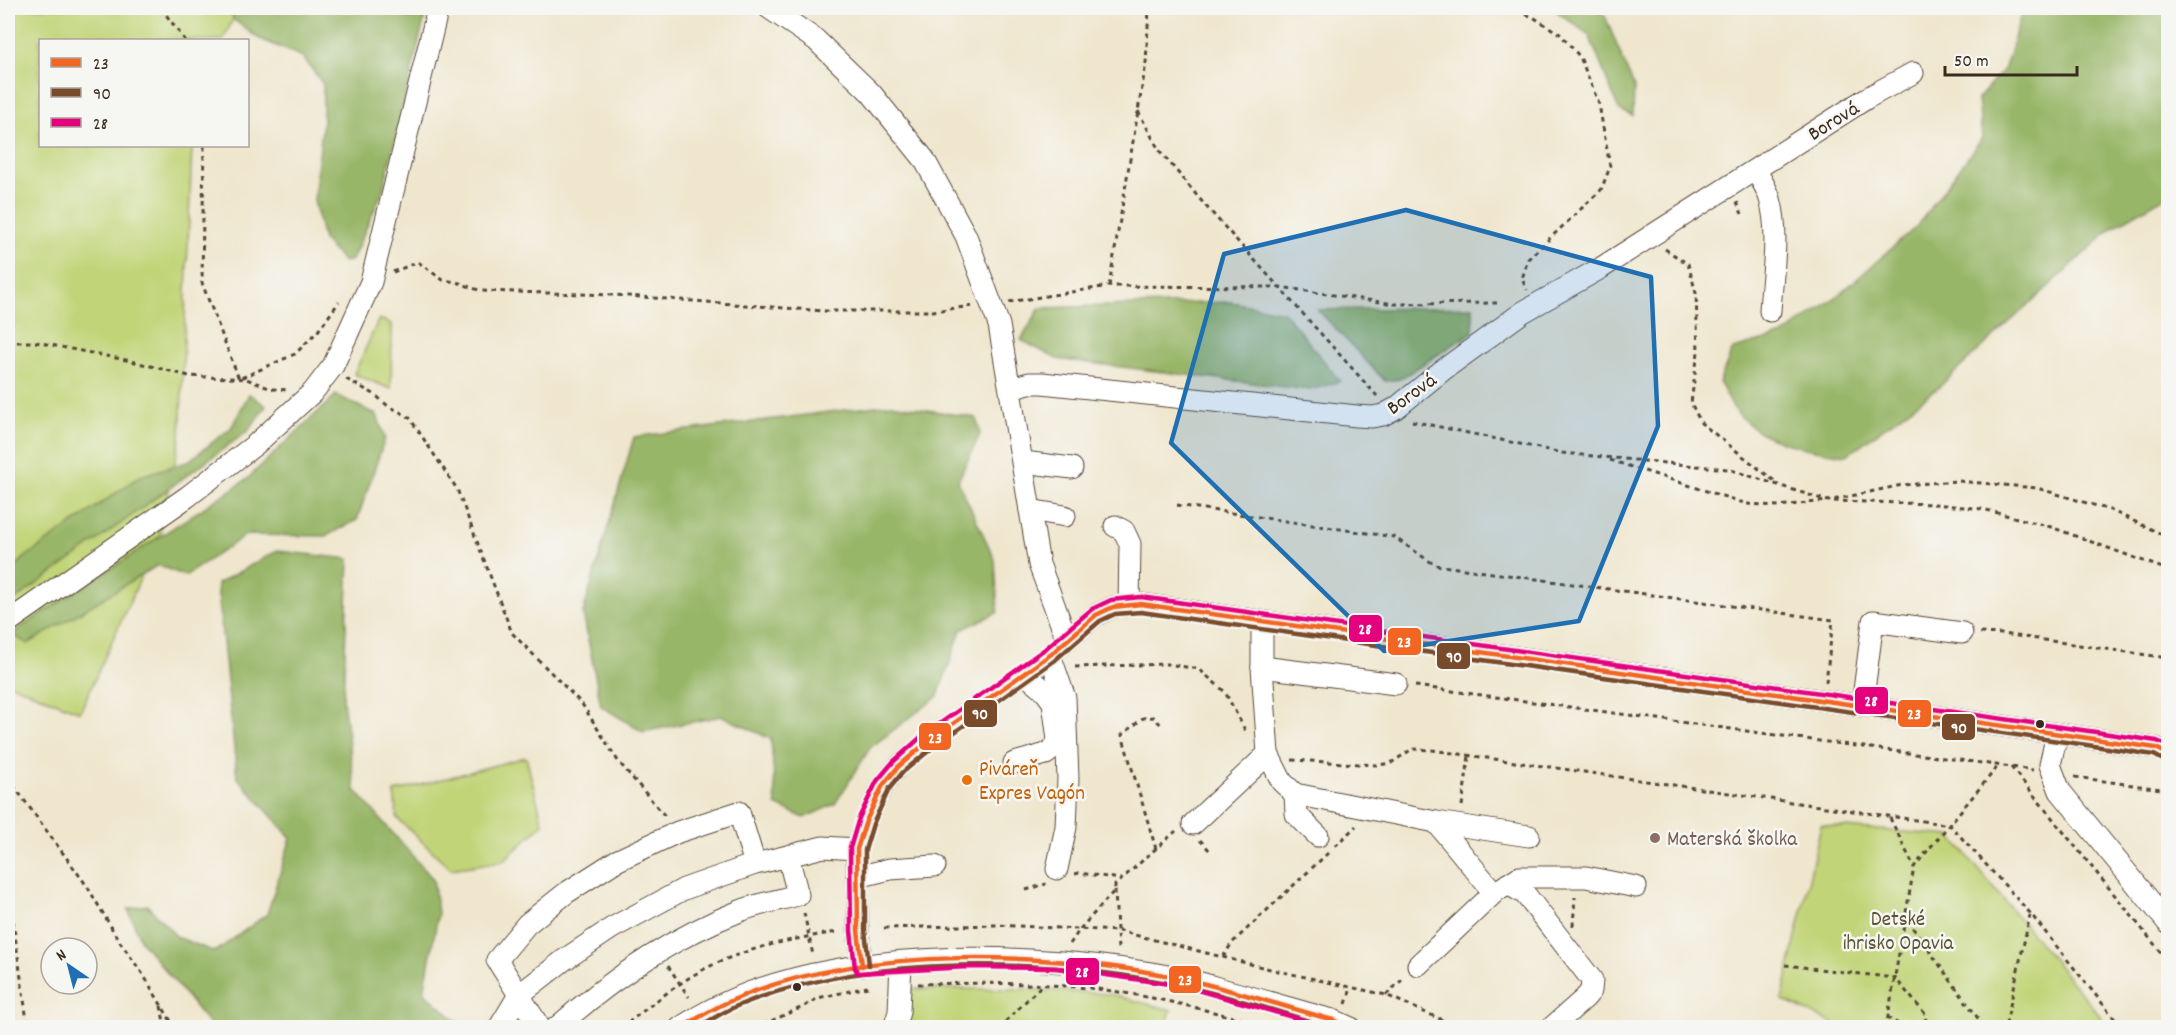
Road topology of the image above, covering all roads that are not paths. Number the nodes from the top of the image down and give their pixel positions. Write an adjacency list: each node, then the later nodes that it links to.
1 (438, 8): 13 (street)
2 (769, 8): 6 (street)
3 (1913, 73): 4 (street, Borová)
4 (1755, 170): 5 (street); 6 (street, Borová)
5 (1770, 312)
6 (1011, 388): 7 (street)
7 (1023, 462): 8 (street); 9 (street)
8 (1072, 468)
9 (1030, 510): 10 (street); 16 (street)
10 (1065, 516)
11 (1115, 526): 12 (street)
12 (1129, 605): 14 (street); 16 (street)
13 (8, 622)
14 (1262, 622): 18 (street); 21 (street)
15 (1962, 633): 21 (street)
16 (1067, 640): 17 (street)
17 (1052, 661): 19 (street); 35 (street)
18 (1262, 667): 20 (street); 24 (street)
19 (1024, 674): 25 (street); 31 (street)
20 (1396, 684)
21 (1862, 706): 22 (street)
22 (2057, 734): 23 (street); 39 (street)
23 (2169, 754)
24 (1275, 757): 26 (street); 28 (street)
25 (1014, 763)
26 (1295, 794): 27 (street); 29 (street)
27 (1436, 822): 30 (street); 38 (street)
28 (1193, 824)
29 (1318, 836)
30 (1529, 836)
31 (857, 849): 32 (street); 36 (street)
32 (788, 856): 33 (street); 46 (street)
33 (754, 864): 43 (street); 43 (street)
34 (935, 866): 36 (street)
35 (1057, 869)
36 (857, 877): 42 (street)
37 (1636, 887): 38 (street)
38 (1501, 889): 41 (street); 50 (street)
39 (2169, 923)
40 (901, 962): 42 (street); 48 (street); 49 (street)
41 (1418, 965)
42 (862, 966): 47 (street)
43 (519, 995): 44 (street); 45 (street)
44 (499, 1028)
45 (540, 1028)
46 (556, 1028)
47 (680, 1028)
48 (894, 1028)
49 (1351, 1028)
50 (1551, 1028)

